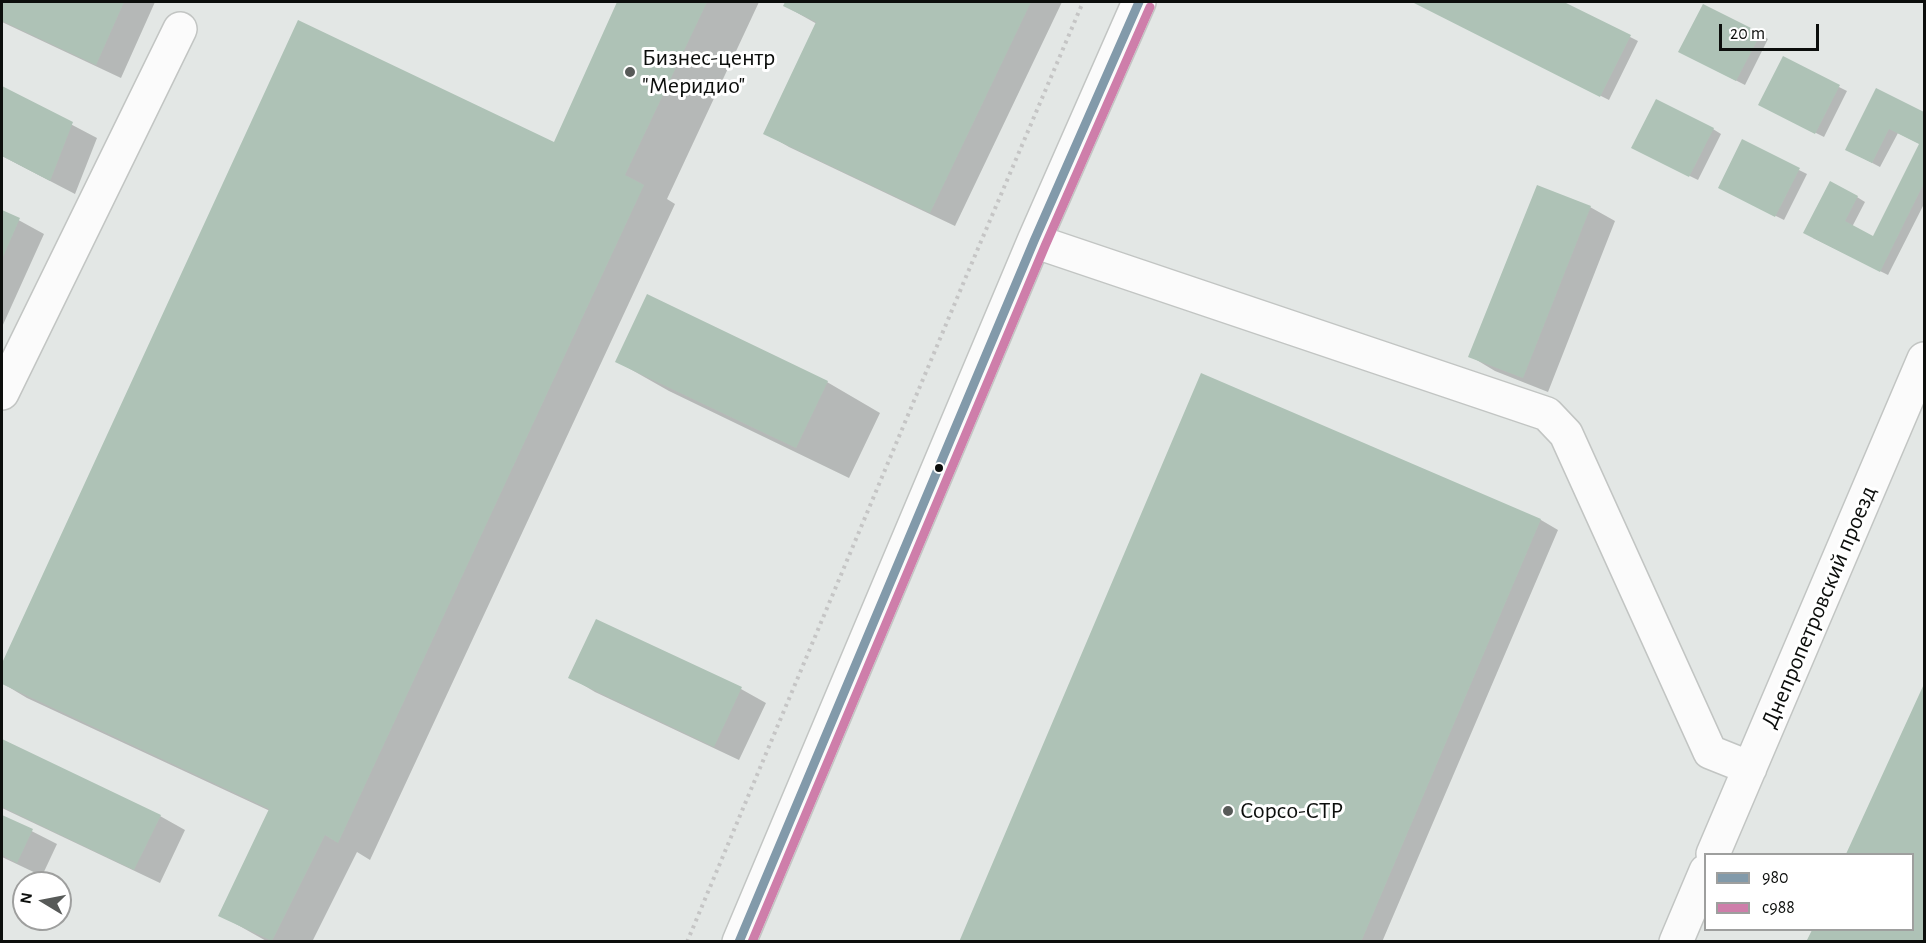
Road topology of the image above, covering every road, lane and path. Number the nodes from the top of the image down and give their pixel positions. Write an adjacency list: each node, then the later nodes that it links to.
1 (1083, 2): 10 (path)
2 (1139, 2): 4 (street)
3 (180, 29): 6 (street)
4 (1034, 241): 7 (street); 11 (street)
5 (1924, 359): 7 (street, Днепропетровский проезд)
6 (2, 393)
7 (1750, 768): 8 (street, Днепропетровский проезд)
8 (1714, 853)
9 (1704, 876): 12 (street)
10 (687, 942)
11 (739, 942)
12 (1676, 942)

